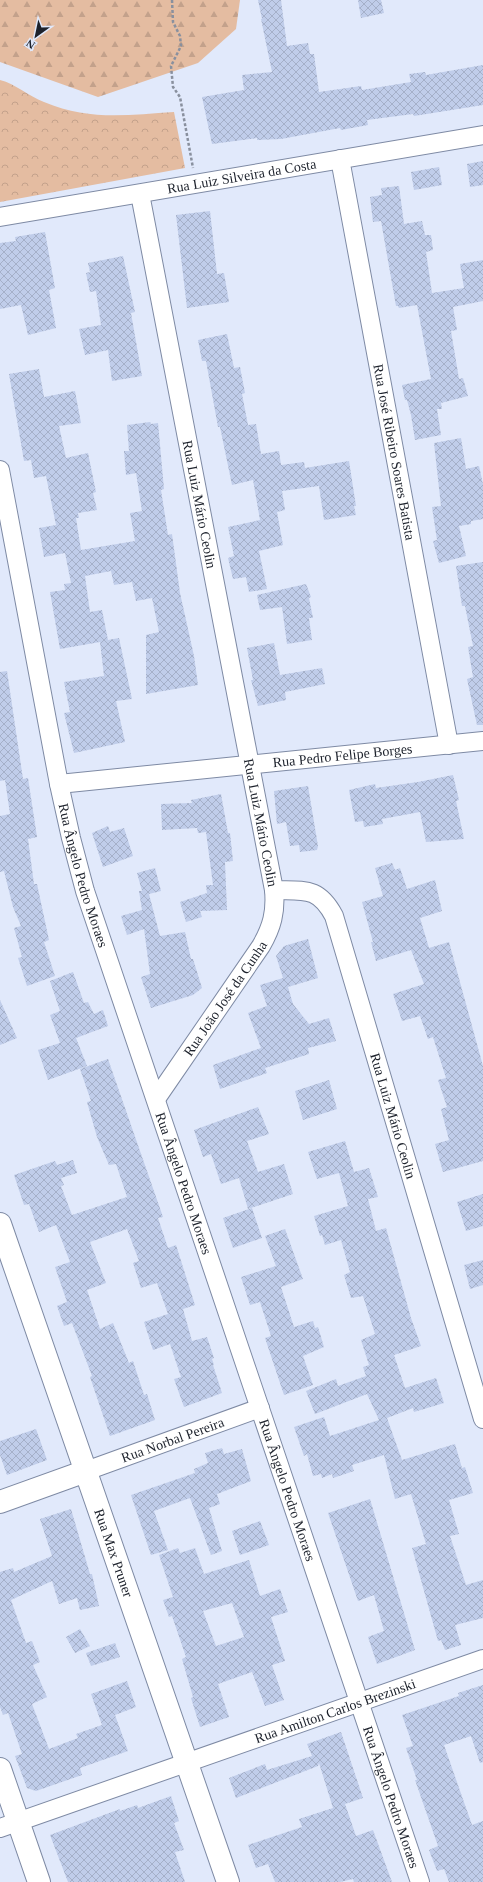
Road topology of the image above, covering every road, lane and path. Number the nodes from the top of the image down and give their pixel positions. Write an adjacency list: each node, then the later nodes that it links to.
1 (172, 0): 4 (path)
2 (483, 135): 3 (street, Rua Luiz Silveira da Costa)
3 (340, 159): 4 (street, Rua Luiz Silveira da Costa); 10 (street, Rua José Ribeiro Soares Batista)
4 (196, 184): 5 (street, Rua Luiz Silveira da Costa)
5 (140, 194): 6 (street, Rua Luiz Silveira da Costa); 11 (street, Rua Luiz Mário Ceolin)
6 (0, 217)
7 (0, 470): 8 (street, Rua Ângelo Pedro Moraes)
8 (5, 528): 12 (street, Rua Ângelo Pedro Moraes)
9 (483, 741): 10 (street, Rua Pedro Felipe Borges)
10 (449, 744): 11 (street, Rua Pedro Felipe Borges)
11 (250, 765): 12 (street, Rua Pedro Felipe Borges); 13 (street, Rua Luiz Mário Ceolin)
12 (59, 784): 14 (street, Rua Ângelo Pedro Moraes)
13 (274, 890): 14 (street, Rua João José da Cunha); 17 (street, Rua Luiz Mário Ceolin)
14 (156, 1099): 16 (street, Rua Ângelo Pedro Moraes)
15 (0, 1224): 18 (street, Rua Max Pruner)
16 (260, 1408): 18 (street, Rua Norbal Pereira); 21 (street, Rua Ângelo Pedro Moraes)
17 (483, 1419)
18 (86, 1471): 19 (street); 22 (street, Rua Max Pruner)
19 (0, 1502)
20 (483, 1659): 21 (street, Rua Amilton Carlos Brezinski)
21 (359, 1702): 22 (street, Rua Amilton Carlos Brezinski); 27 (street, Rua Ângelo Pedro Moraes)
22 (187, 1762): 24 (street, Rua Amilton Carlos Brezinski); 26 (street, Rua Max Pruner)
23 (0, 1769): 24 (street)
24 (9, 1824): 25 (street)
25 (39, 1882)
26 (228, 1882)
27 (420, 1882)

